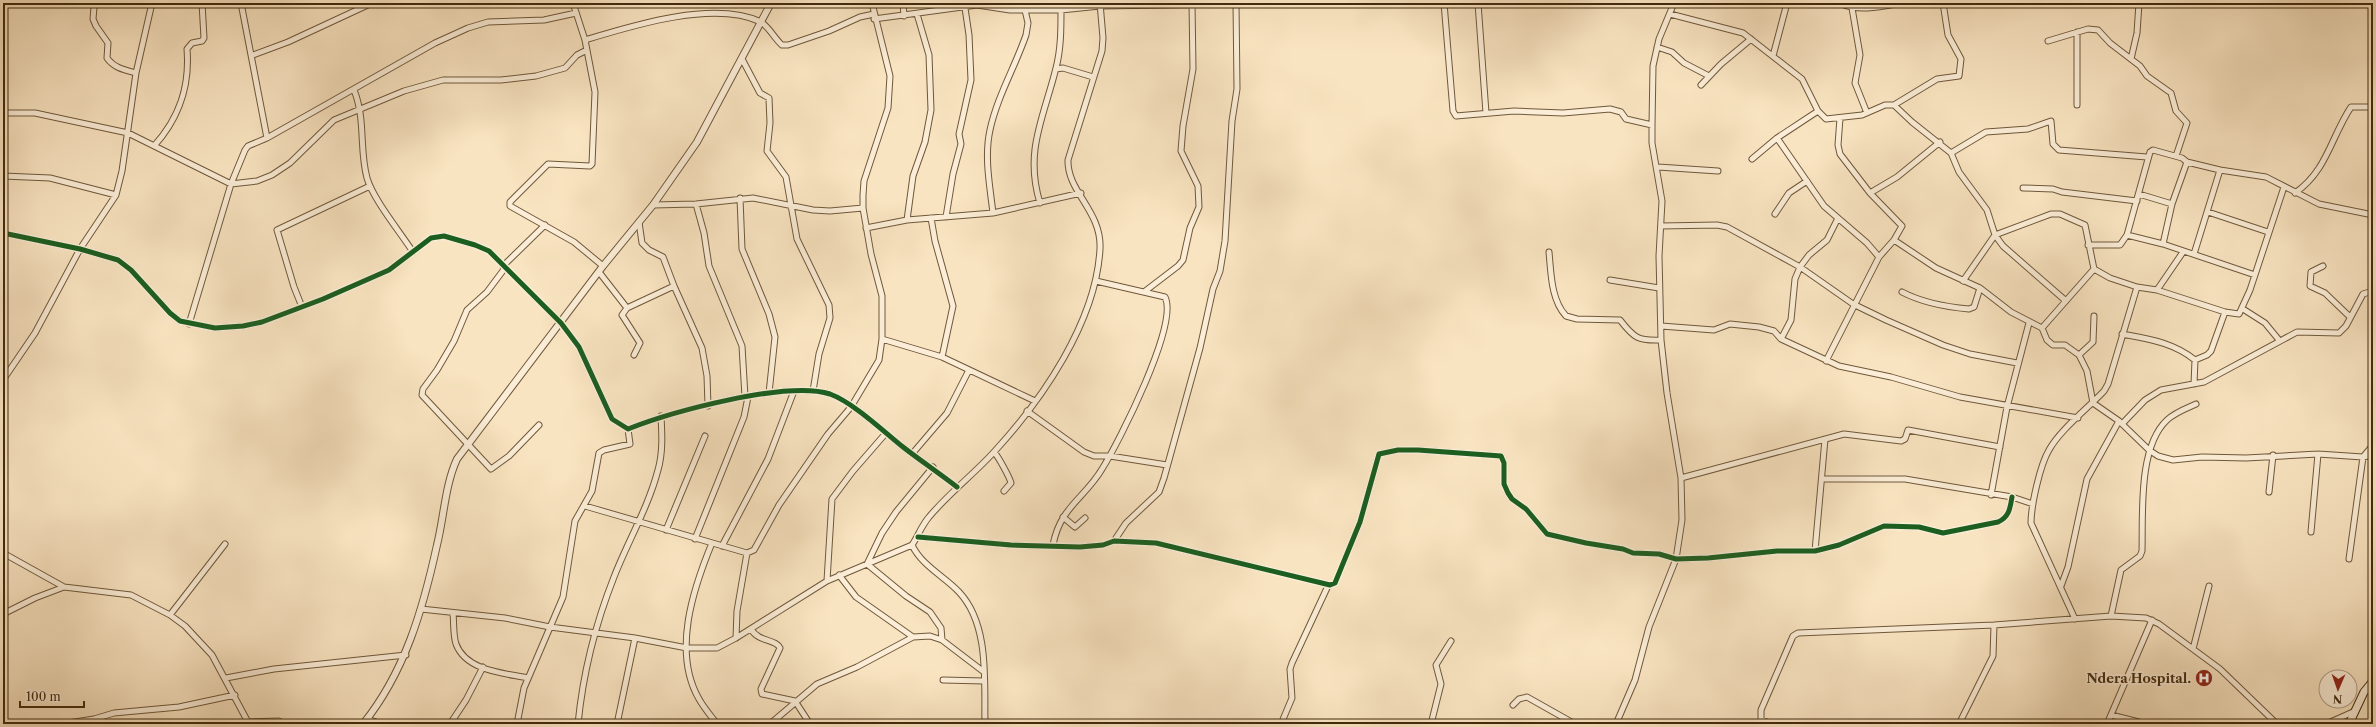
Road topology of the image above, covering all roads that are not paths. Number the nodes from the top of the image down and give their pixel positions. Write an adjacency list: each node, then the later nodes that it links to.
1 (91, 3): 43 (street)
2 (152, 3): 43 (street)
3 (202, 3): 62 (street)
4 (241, 3): 38 (street)
5 (372, 3): 38 (street)
6 (573, 3): 26 (street)
7 (771, 3): 31 (street)
8 (872, 3): 30 (street)
9 (903, 3): 29 (street)
10 (1236, 3): 21 (street); 190 (street)
11 (1444, 3): 54 (street)
12 (1478, 3): 54 (street)
13 (1674, 3): 28 (street)
14 (1787, 3): 39 (street)
15 (1839, 3): 23 (street)
16 (1901, 3): 23 (street)
17 (1943, 3): 49 (street)
18 (2138, 3): 41 (street)
19 (977, 4): 22 (street); 24 (street)
20 (1100, 4): 21 (street); 25 (street); 45 (street)
21 (1192, 4): 131 (street)
22 (964, 8): 27 (street); 94 (street)
23 (1852, 8): 55 (street)
24 (1026, 10): 25 (street); 91 (street)
25 (1061, 10): 42 (street)
26 (576, 13): 34 (street); 47 (street)
27 (917, 14): 29 (street); 97 (street)
28 (1670, 14): 33 (street); 36 (street)
29 (904, 16): 30 (street)
30 (874, 17): 31 (street); 89 (street)
31 (761, 22): 34 (street); 40 (street)
32 (2077, 32): 35 (street); 41 (street); 48 (street)
33 (1750, 39): 39 (street); 44 (street)
34 (585, 40): 37 (street)
35 (2048, 41)
36 (1657, 47): 44 (street); 57 (street)
37 (587, 50): 51 (street); 99 (street)
38 (252, 55): 59 (street)
39 (1772, 56): 52 (street)
40 (742, 59): 87 (street); 88 (street)
41 (2131, 59): 64 (street)
42 (1056, 69): 45 (street); 84 (street)
43 (136, 73): 58 (street)
44 (1709, 76): 46 (street)
45 (1093, 77): 77 (street)
46 (1701, 85)
47 (354, 90): 51 (street); 59 (street)
48 (2077, 104)
49 (1894, 105): 55 (street); 61 (street)
50 (2373, 107): 79 (street)
51 (361, 108): 73 (street); 74 (street)
52 (1818, 111): 56 (street); 60 (street)
53 (3, 113): 58 (street)
54 (1486, 113): 57 (street)
55 (1867, 113): 56 (street)
56 (1840, 118): 78 (street)
57 (1652, 125): 68 (street)
58 (128, 133): 62 (street); 81 (street)
59 (267, 138): 73 (street)
60 (1777, 138): 66 (street); 72 (street)
61 (1940, 142): 63 (street); 78 (street)
62 (154, 146): 73 (street)
63 (1951, 153): 65 (street); 104 (street)
64 (2176, 156): 65 (street); 67 (street)
65 (2147, 157): 80 (street)
66 (1752, 159)
67 (2187, 162): 69 (street); 86 (street)
68 (1658, 167): 70 (street); 100 (street)
69 (2220, 170): 75 (street); 90 (street)
70 (1718, 171)
71 (3, 176): 81 (street)
72 (1807, 181): 92 (street); 96 (street)
73 (231, 184): 143 (street)
74 (370, 186): 110 (street); 135 (street)
75 (2284, 187): 79 (street); 102 (street)
76 (2023, 188): 83 (street)
77 (1081, 193): 84 (street); 123 (street)
78 (1870, 193): 106 (street)
79 (2295, 193): 93 (street)
80 (2139, 194): 83 (street); 86 (street)
81 (116, 195): 109 (street)
82 (740, 198): 85 (street); 88 (street); 162 (street)
83 (2137, 201): 105 (street)
84 (1040, 203): 91 (street)
85 (696, 204): 87 (street); 163 (street)
86 (2172, 204): 107 (street)
87 (653, 205): 98 (street)
88 (791, 205): 89 (street); 161 (street)
89 (863, 208): 101 (street)
90 (2208, 212): 102 (street); 113 (street)
91 (993, 213): 94 (street)
92 (1775, 214)
93 (2373, 216)
94 (946, 217): 95 (street)
95 (931, 218): 97 (street); 153 (street)
96 (1838, 218): 114 (street); 118 (street)
97 (907, 220): 101 (street)
98 (639, 222): 115 (street); 125 (street)
99 (545, 226): 115 (street); 117 (street)
100 (1661, 226): 118 (street); 127 (street)
101 (866, 228): 147 (street)
102 (2268, 232): 121 (street)
103 (3, 233): 109 (street)
104 (1995, 235): 108 (street); 124 (street); 133 (street)
105 (2127, 235): 107 (street); 108 (street)
106 (1894, 240): 114 (street); 124 (street)
107 (2164, 244): 112 (street)
108 (2088, 245): 119 (street)
109 (80, 249): 143 (street); 158 (street)
110 (412, 252): 117 (street); 135 (street)
111 (1549, 252): 149 (street)
112 (2183, 252): 113 (street); 129 (street)
113 (2194, 254): 121 (street)
114 (1879, 256): 134 (street)
115 (603, 266): 120 (street)
116 (2323, 266): 140 (street)
117 (504, 267): 141 (street); 179 (street)
118 (1800, 267): 134 (street); 148 (street)
119 (2094, 269): 126 (street); 133 (street)
120 (599, 272): 136 (street); 141 (street)
121 (2255, 274): 137 (street)
122 (1610, 280): 127 (street)
123 (1096, 281): 131 (street); 164 (street)
124 (1963, 281): 128 (street)
125 (674, 286): 136 (street); 167 (street)
126 (2137, 287): 129 (street); 146 (street)
127 (1659, 288): 144 (street)
128 (1980, 288): 132 (street); 142 (street)
129 (2157, 290): 138 (street)
130 (2373, 291): 140 (street)
131 (1144, 292): 188 (street)
132 (1902, 292)
133 (2066, 301): 145 (street)
134 (1854, 304): 155 (street); 156 (street)
135 (302, 307): 143 (street)
136 (627, 308): 151 (street)
137 (2243, 308): 138 (street); 150 (street)
138 (2225, 312): 154 (street)
139 (2094, 316): 152 (street)
140 (2350, 318): 150 (street)
141 (560, 323): 175 (street); 179 (street)
142 (2029, 323): 145 (street); 156 (street)
143 (189, 324)
144 (1661, 326): 148 (street); 149 (street)
145 (2042, 328): 152 (street)
146 (2122, 334): 154 (street); 165 (street)
147 (882, 339): 153 (street); 168 (street)
148 (1781, 339): 155 (street)
149 (1661, 340): 192 (street)
150 (2279, 340): 159 (street)
151 (634, 355)
152 (2079, 355): 165 (street)
153 (942, 357): 157 (street)
154 (2194, 360): 159 (street)
155 (1826, 361): 169 (street)
156 (2017, 363): 169 (street)
157 (969, 370): 164 (street); 184 (street)
158 (3, 380)
159 (2194, 384): 173 (street)
160 (794, 391): 161 (street); 162 (street); 213 (street)
161 (813, 391): 168 (street)
162 (769, 393): 163 (street)
163 (746, 397): 167 (street); 207 (street)
164 (1035, 401): 170 (street)
165 (2093, 403): 172 (street); 173 (street)
166 (2196, 404): 182 (street)
167 (708, 406): 171 (street)
168 (851, 407): 176 (street); 216 (street)
169 (2008, 407): 172 (street); 181 (street)
170 (1027, 411): 183 (street); 188 (street)
171 (661, 416): 175 (street); 203 (street)
172 (2078, 418): 199 (street)
173 (2121, 423): 182 (street); 222 (street)
174 (539, 425): 179 (street)
175 (628, 429): 200 (street)
176 (886, 434): 184 (street); 221 (street)
177 (705, 436): 204 (street)
178 (1825, 439): 181 (street); 192 (street); 193 (street)
179 (469, 443): 226 (street)
180 (2373, 444): 189 (street)
181 (2000, 447): 197 (street)
182 (2149, 450): 186 (street); 230 (street)
183 (994, 452): 194 (street); 195 (street)
184 (912, 454): 191 (street)
185 (2318, 454): 186 (street); 189 (street); 205 (street)
186 (2273, 455): 196 (street)
187 (2373, 455): 189 (street)
188 (1110, 456): 190 (street); 201 (street)
189 (2363, 457): 218 (street)
190 (1167, 465): 208 (street)
191 (932, 467): 194 (street); 219 (street)
192 (1680, 478): 217 (street)
193 (1823, 479): 197 (street); 214 (street)
194 (957, 488): 206 (street)
195 (1004, 491)
196 (2269, 492)
197 (1991, 494): 198 (street)
198 (2012, 497): 199 (street); 214 (street)
199 (2033, 504): 222 (street)
200 (585, 506): 203 (street); 234 (street)
201 (1063, 517): 202 (street); 212 (street)
202 (1085, 518)
203 (639, 523): 204 (street); 236 (street)
204 (666, 530): 207 (street)
205 (2311, 532)
206 (918, 537): 211 (street); 212 (street)
207 (694, 539): 209 (street)
208 (1114, 541): 212 (street); 217 (street)
209 (712, 543): 213 (street); 242 (street)
210 (225, 544): 229 (street)
211 (912, 545): 219 (street); 246 (street)
212 (1053, 545)
213 (722, 546): 216 (street)
214 (1815, 551): 217 (street)
215 (3, 553): 224 (street)
216 (747, 553): 239 (street)
217 (1676, 559): 273 (street)
218 (2349, 559)
219 (868, 564): 220 (street); 240 (street)
220 (839, 575): 221 (street); 237 (street)
221 (828, 580): 235 (street)
222 (2061, 586): 231 (street)
223 (2209, 586): 243 (street)
224 (64, 587): 228 (street); 229 (street)
225 (1327, 588): 270 (street)
226 (421, 610): 227 (street); 244 (street)
227 (453, 613): 234 (street); 245 (street)
228 (3, 614)
229 (170, 615): 247 (street)
230 (2111, 616): 231 (street); 232 (street)
231 (2075, 619): 233 (street)
232 (2152, 620): 243 (street); 256 (street)
233 (1994, 625): 274 (street); 275 (street)
234 (550, 627): 236 (street); 248 (street)
235 (751, 629): 239 (street); 253 (street)
236 (594, 633): 238 (street); 264 (street)
237 (913, 637): 240 (street); 253 (street)
238 (635, 638): 242 (street); 265 (street)
239 (736, 638): 242 (street)
240 (942, 640): 246 (street)
241 (1451, 641): 271 (street)
242 (687, 648): 266 (street)
243 (2193, 649): 278 (street)
244 (406, 655): 247 (street); 257 (street)
245 (483, 667): 248 (street); 262 (street)
246 (984, 672): 251 (street)
247 (226, 678): 252 (street)
248 (528, 678): 263 (street)
249 (943, 680): 251 (street)
250 (2373, 681): 255 (main road)
251 (984, 682): 269 (street)
252 (235, 695): 258 (street); 259 (street)
253 (795, 701): 267 (street); 268 (street)
254 (1513, 705): 272 (street)
255 (2353, 712): 279 (street); 280 (main road)
256 (2111, 715): 276 (street); 277 (street)
257 (365, 722): 261 (street)
258 (249, 723): 260 (street)
259 (62, 724)
260 (284, 724)
261 (382, 724)
262 (450, 724)
263 (517, 724)
264 (578, 724)
265 (617, 724)
266 (717, 724)
267 (770, 724)
268 (810, 724)
269 (985, 724)
270 (1281, 724)
271 (1430, 724)
272 (1575, 724)
273 (1616, 724)
274 (1770, 724)
275 (1959, 724)
276 (2107, 724)
277 (2140, 724)
278 (2277, 724)
279 (2326, 724)
280 (2349, 724)

